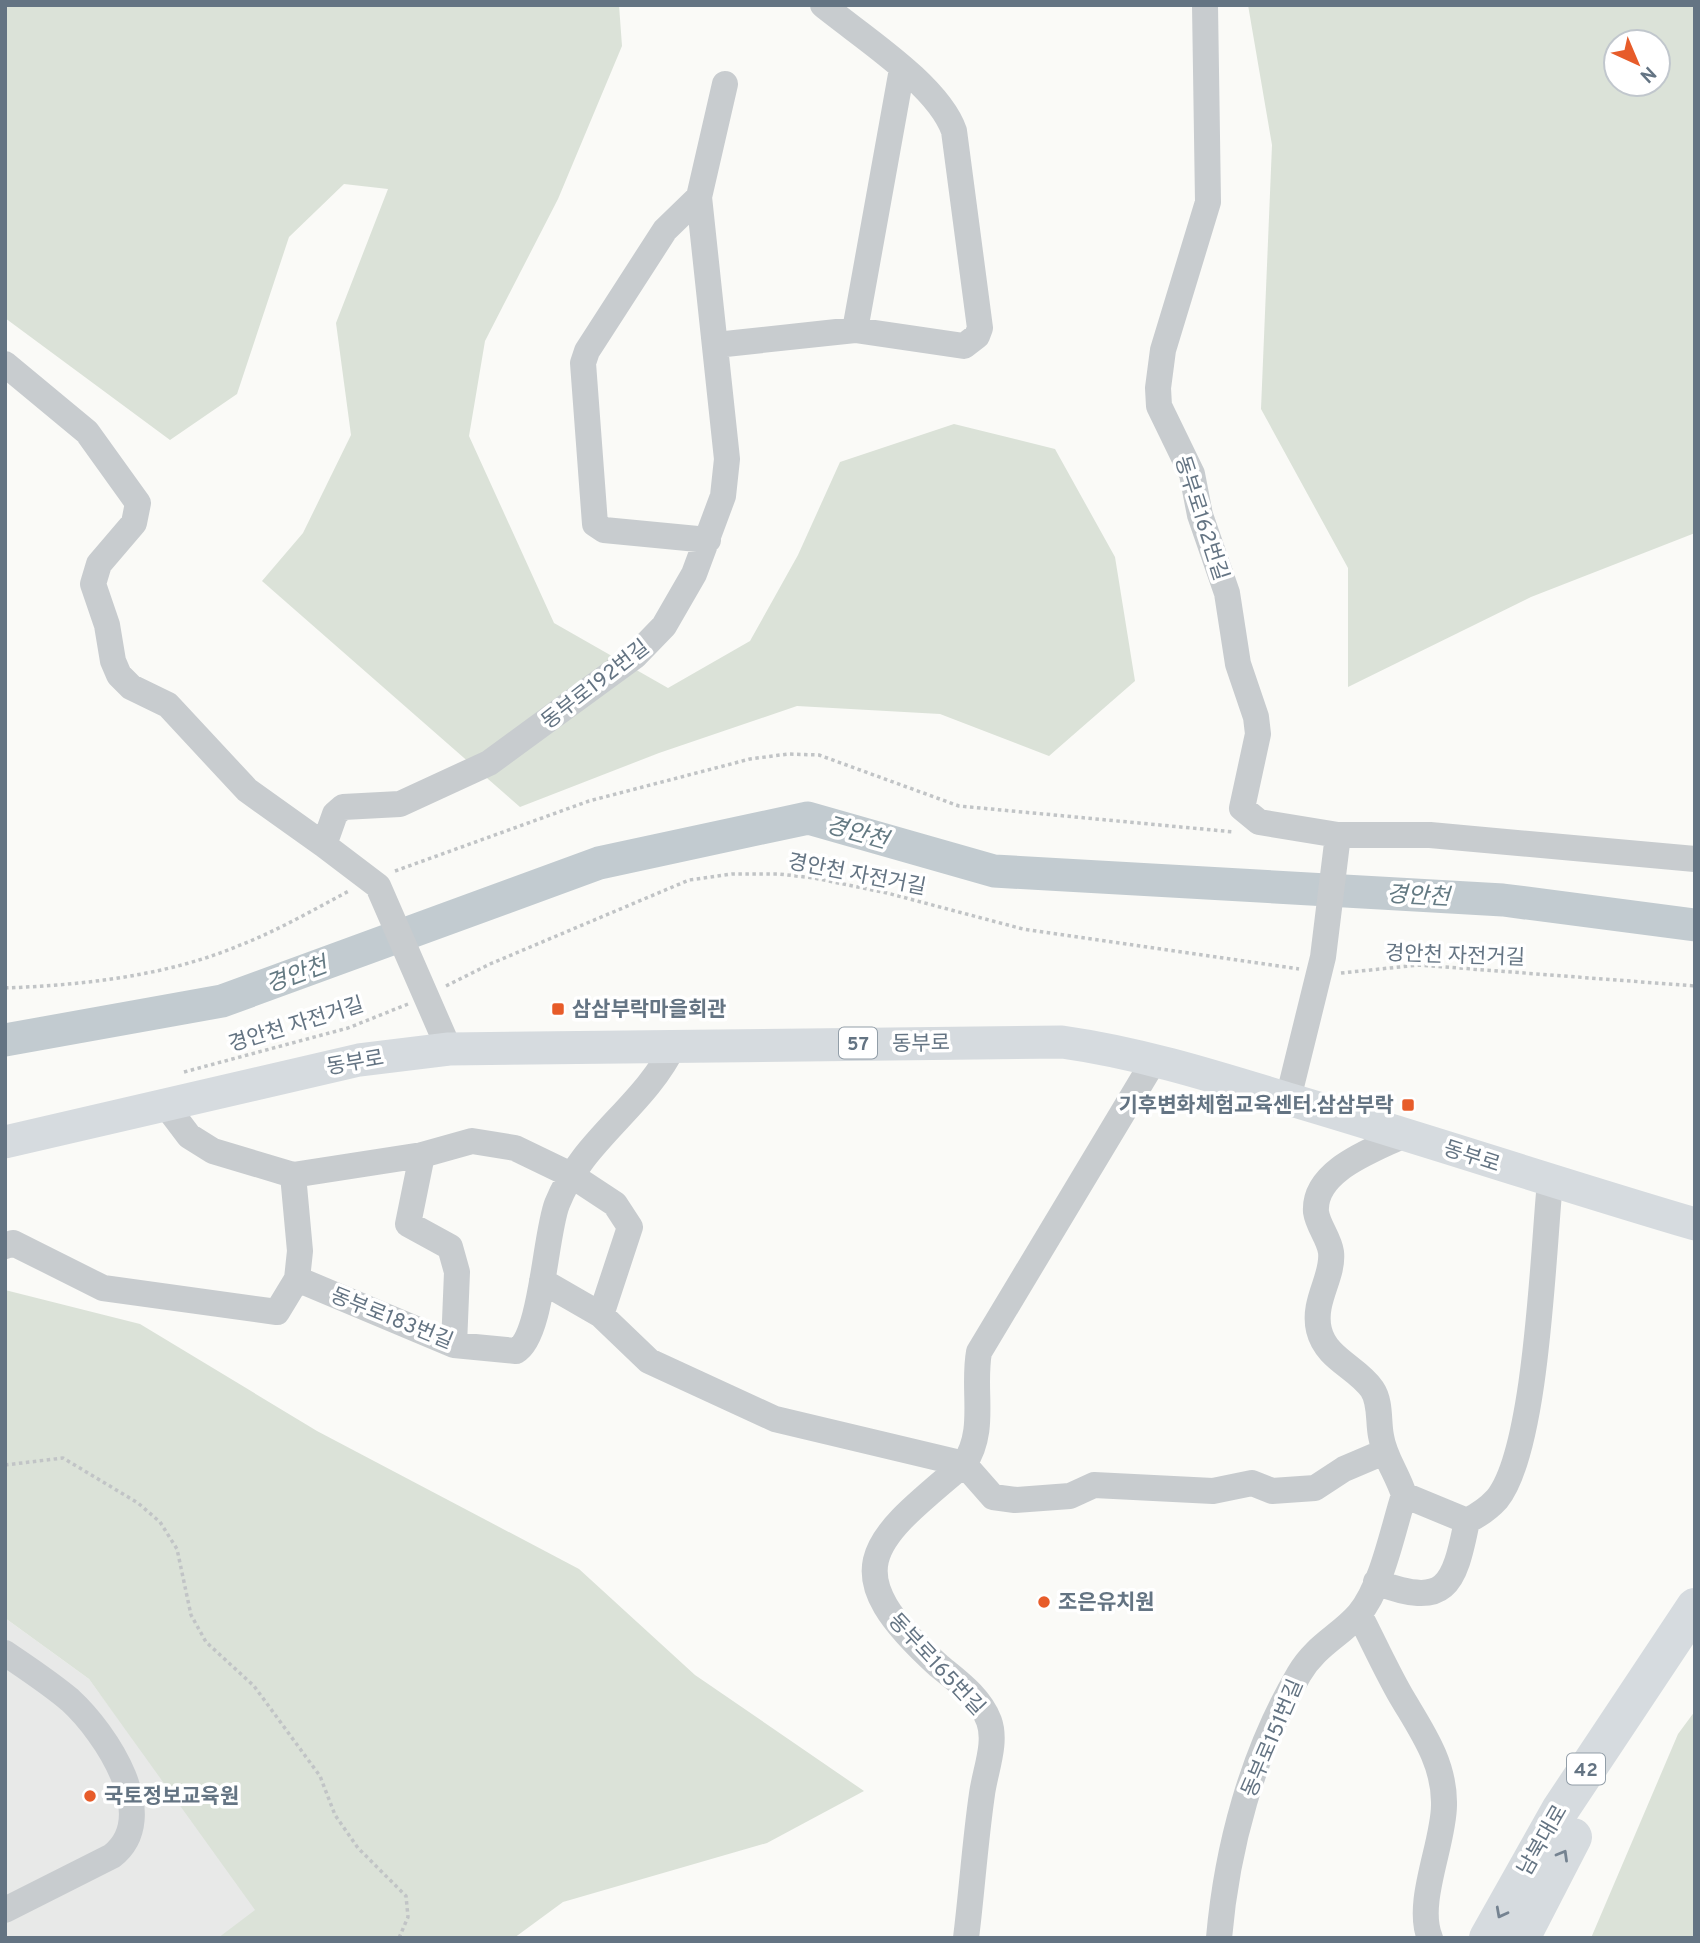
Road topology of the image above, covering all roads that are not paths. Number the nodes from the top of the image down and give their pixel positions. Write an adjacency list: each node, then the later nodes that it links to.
1 (823, 5): 3 (street)
2 (1205, 5): 10 (street, 동부로162번길)
3 (902, 69): 6 (street); 6 (street)
4 (725, 84): 5 (street, 동부로192번길)
5 (699, 197): 7 (street, 동부로192번길); 9 (street)
6 (855, 330): 7 (street)
7 (716, 345): 9 (street, 동부로192번길)
8 (5, 364): 11 (street)
9 (708, 540): 11 (street, 동부로192번길)
10 (1338, 835): 12 (street); 16 (street)
11 (324, 845): 13 (street)
12 (1695, 859)
13 (446, 1043): 14 (main road, 동부로 / 57); 16 (main road); 17 (main road, 동부로 / 57); 18 (main road)
14 (674, 1045): 15 (main road, 동부로 / 57); 23 (street, 동부로183번길)
15 (1155, 1059): 16 (main road, 동부로 / 57); 33 (street, 동부로165번길)
16 (1289, 1093): 19 (main road, 동부로 / 57); 25 (main road)
17 (164, 1103): 20 (main road, 동부로 / 57); 22 (street)
18 (5, 1125)
19 (1404, 1135): 24 (main road, 동부로 / 57); 32 (street)
20 (5, 1142)
21 (422, 1155): 22 (street); 23 (street); 31 (street)
22 (293, 1175): 28 (street)
23 (571, 1175): 29 (street, 동부로183번길); 30 (street)
24 (1550, 1182): 26 (main road, 동부로 / 57); 35 (street)
25 (1695, 1204)
26 (1695, 1224)
27 (5, 1246): 28 (street)
28 (298, 1279): 31 (street, 동부로183번길)
29 (541, 1281): 30 (street); 31 (street, 동부로183번길)
30 (601, 1315): 33 (street)
31 (454, 1345)
32 (1384, 1452): 33 (street); 34 (street)
33 (964, 1464): 42 (street, 동부로165번길)
34 (1404, 1495): 35 (street); 36 (street, 동부로151번길)
35 (1466, 1521): 36 (street)
36 (1376, 1582): 38 (street, 동부로151번길)
37 (1695, 1607): 45 (highway, 남북대로 / 42, one-way to 45)
38 (1359, 1614): 43 (street, 동부로151번길); 44 (street)
39 (1695, 1647): 46 (highway, 남북대로 / 42, one-way to 39)
40 (5, 1653): 41 (street)
41 (5, 1910)
42 (966, 1938)
43 (1219, 1938)
44 (1430, 1938)
45 (1488, 1938)
46 (1521, 1938)

